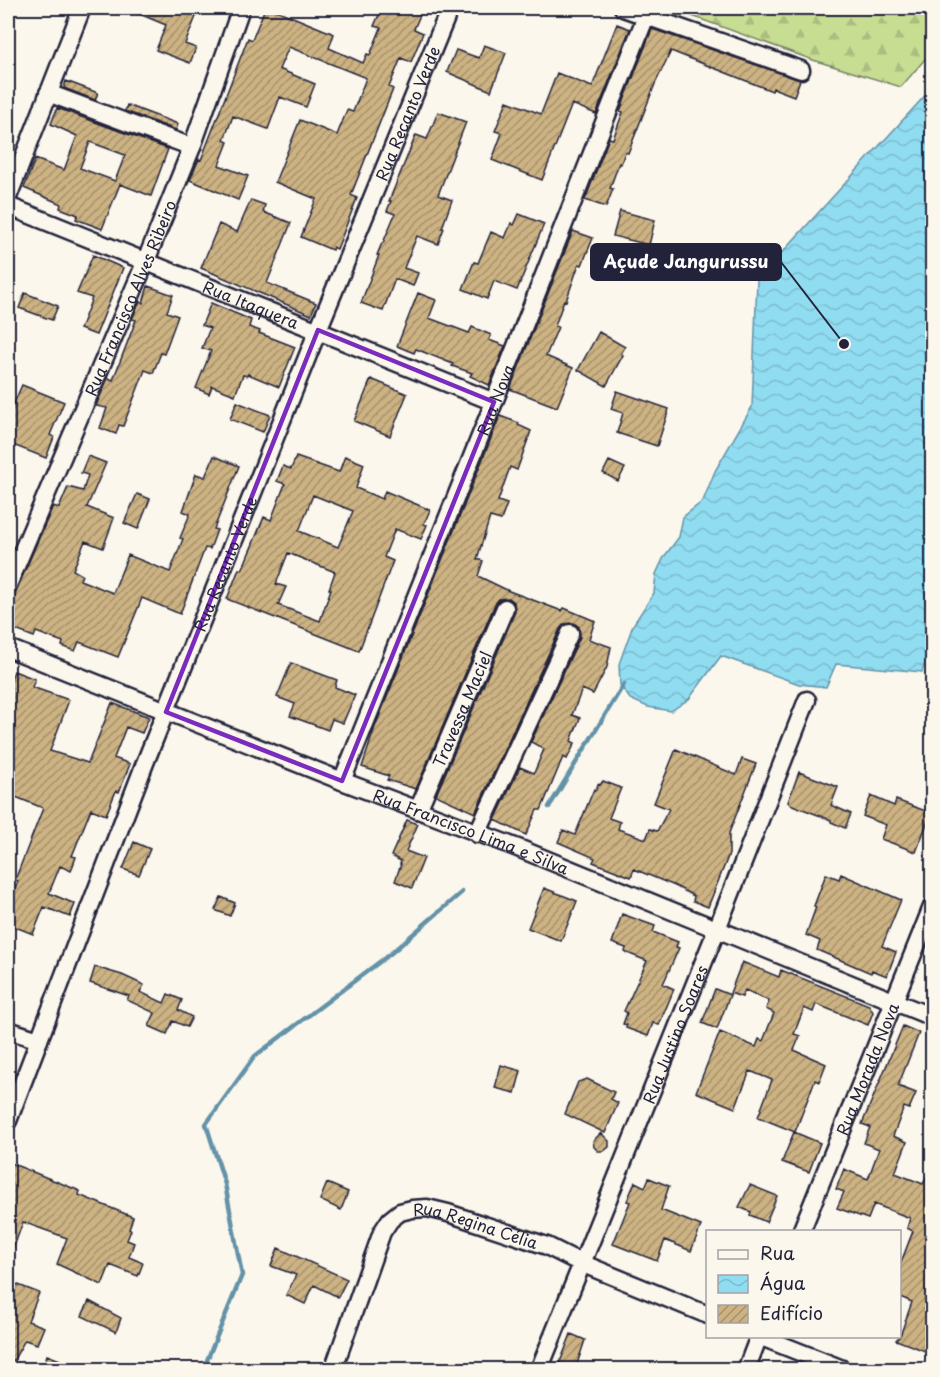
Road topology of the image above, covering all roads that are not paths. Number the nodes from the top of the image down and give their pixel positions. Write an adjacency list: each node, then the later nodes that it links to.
1 (82, 8): 7 (street)
2 (241, 8): 8 (street, Rua Francisco Alves Ribeiro)
3 (450, 8): 12 (street, Rua Recanto Verde)
4 (623, 8): 5 (street)
5 (646, 16): 6 (street); 13 (street, Rua Nova)
6 (801, 70)
7 (48, 93): 8 (street); 9 (street)
8 (192, 147): 11 (street, Rua Francisco Alves Ribeiro)
9 (8, 197)
10 (8, 206): 11 (street, Rua Itaquera)
11 (145, 263): 12 (street, Rua Itaquera); 14 (street, Rua Francisco Alves Ribeiro)
12 (318, 330): 13 (street, Rua Itaquera); 19 (street, Rua Recanto Verde)
13 (494, 402): 20 (street, Rua Nova)
14 (8, 585)
15 (506, 608): 21 (street, Travessa Maciel)
16 (570, 633): 22 (street)
17 (8, 648): 19 (street, Rua Francisco Lima e Silva)
18 (807, 700): 24 (street, Rua Justino Soares)
19 (165, 712): 20 (street, Rua Francisco Lima e Silva); 28 (street, Rua Recanto Verde)
20 (342, 781): 21 (street, Rua Francisco Lima e Silva)
21 (418, 810): 22 (street, Rua Francisco Lima e Silva)
22 (477, 834): 24 (street, Rua Francisco Lima e Silva)
23 (933, 907): 25 (street, Rua Morada Nova)
24 (717, 929): 25 (street, Rua Francisco Lima e Silva); 31 (street, Rua Justino Soares)
25 (894, 1001): 26 (street, Rua Francisco Lima e Silva); 30 (street, Rua Morada Nova)
26 (933, 1017)
27 (8, 1030): 28 (street)
28 (39, 1040): 29 (street, Rua Recanto Verde)
29 (8, 1121)
30 (802, 1230)
31 (580, 1263): 32 (street, Rua Regina Célia); 35 (street, Rua Regina Célia); 36 (street, Rua Justino Soares)
32 (706, 1314)
33 (758, 1338): 37 (street)
34 (764, 1338): 38 (street)
35 (333, 1370)
36 (539, 1370)
37 (746, 1370)
38 (845, 1370)

